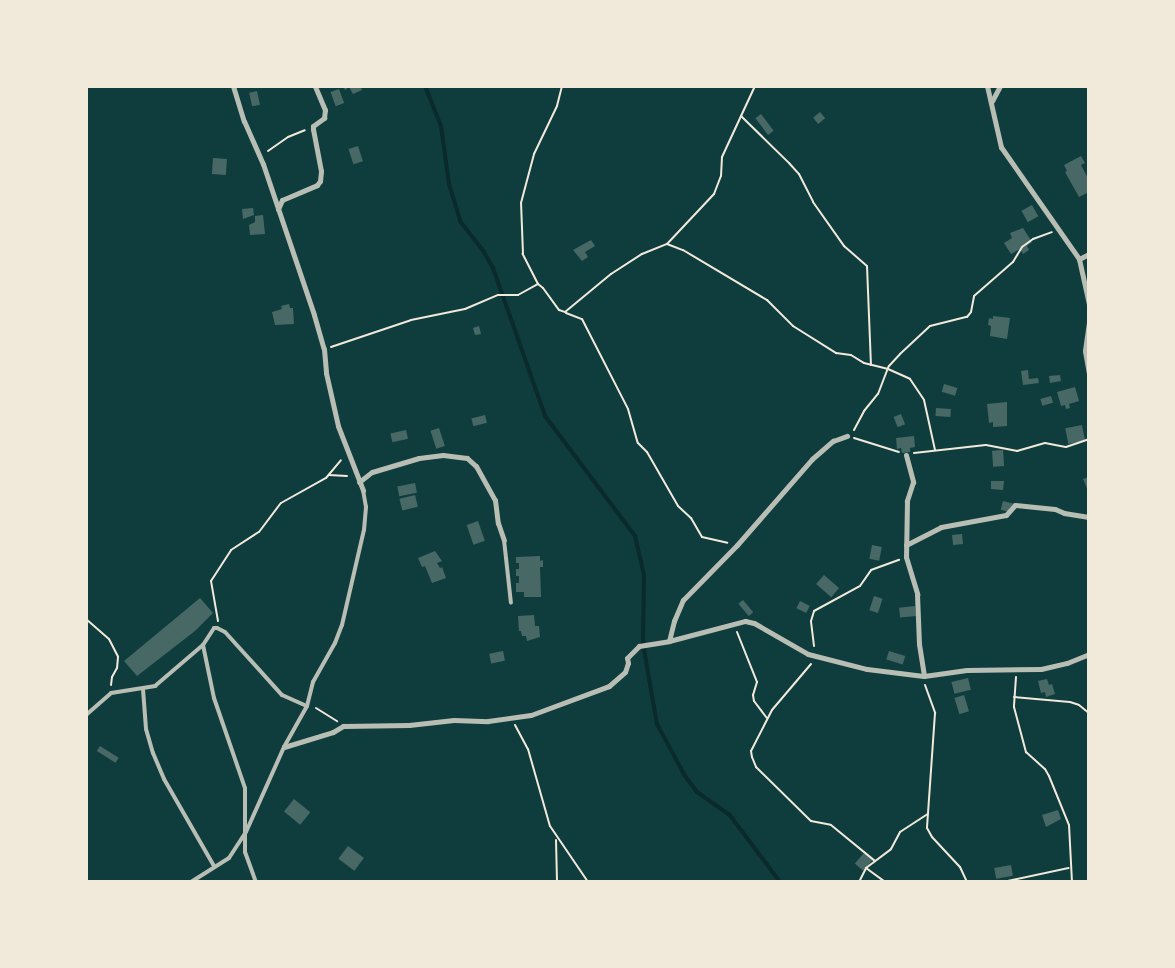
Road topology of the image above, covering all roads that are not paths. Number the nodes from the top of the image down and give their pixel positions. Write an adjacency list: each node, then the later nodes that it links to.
1 (233, 86): 6 (street)
2 (315, 86): 6 (street)
3 (987, 86): 5 (street)
4 (1000, 86): 5 (street)
5 (992, 100): 8 (street)
6 (278, 209): 15 (street)
7 (1089, 254): 8 (street)
8 (1079, 259): 9 (street)
9 (1089, 304)
10 (1089, 322): 11 (street)
11 (1087, 350): 12 (street)
12 (1089, 374)
13 (847, 436): 21 (street)
14 (906, 455): 19 (street)
15 (358, 479): 16 (street); 18 (street)
16 (363, 490): 26 (lane)
17 (1089, 517): 19 (street)
18 (504, 540): 20 (lane)
19 (906, 545): 24 (street)
20 (511, 603)
21 (669, 641): 24 (street); 28 (street)
22 (203, 646): 25 (lane); 26 (lane); 29 (lane)
23 (1089, 654): 24 (street)
24 (924, 676)
25 (143, 688): 27 (lane); 30 (lane)
26 (307, 706): 28 (lane)
27 (86, 715)
28 (284, 747): 29 (lane)
29 (246, 832): 30 (lane); 32 (lane)
30 (214, 866): 31 (lane)
31 (191, 882)
32 (256, 882)

